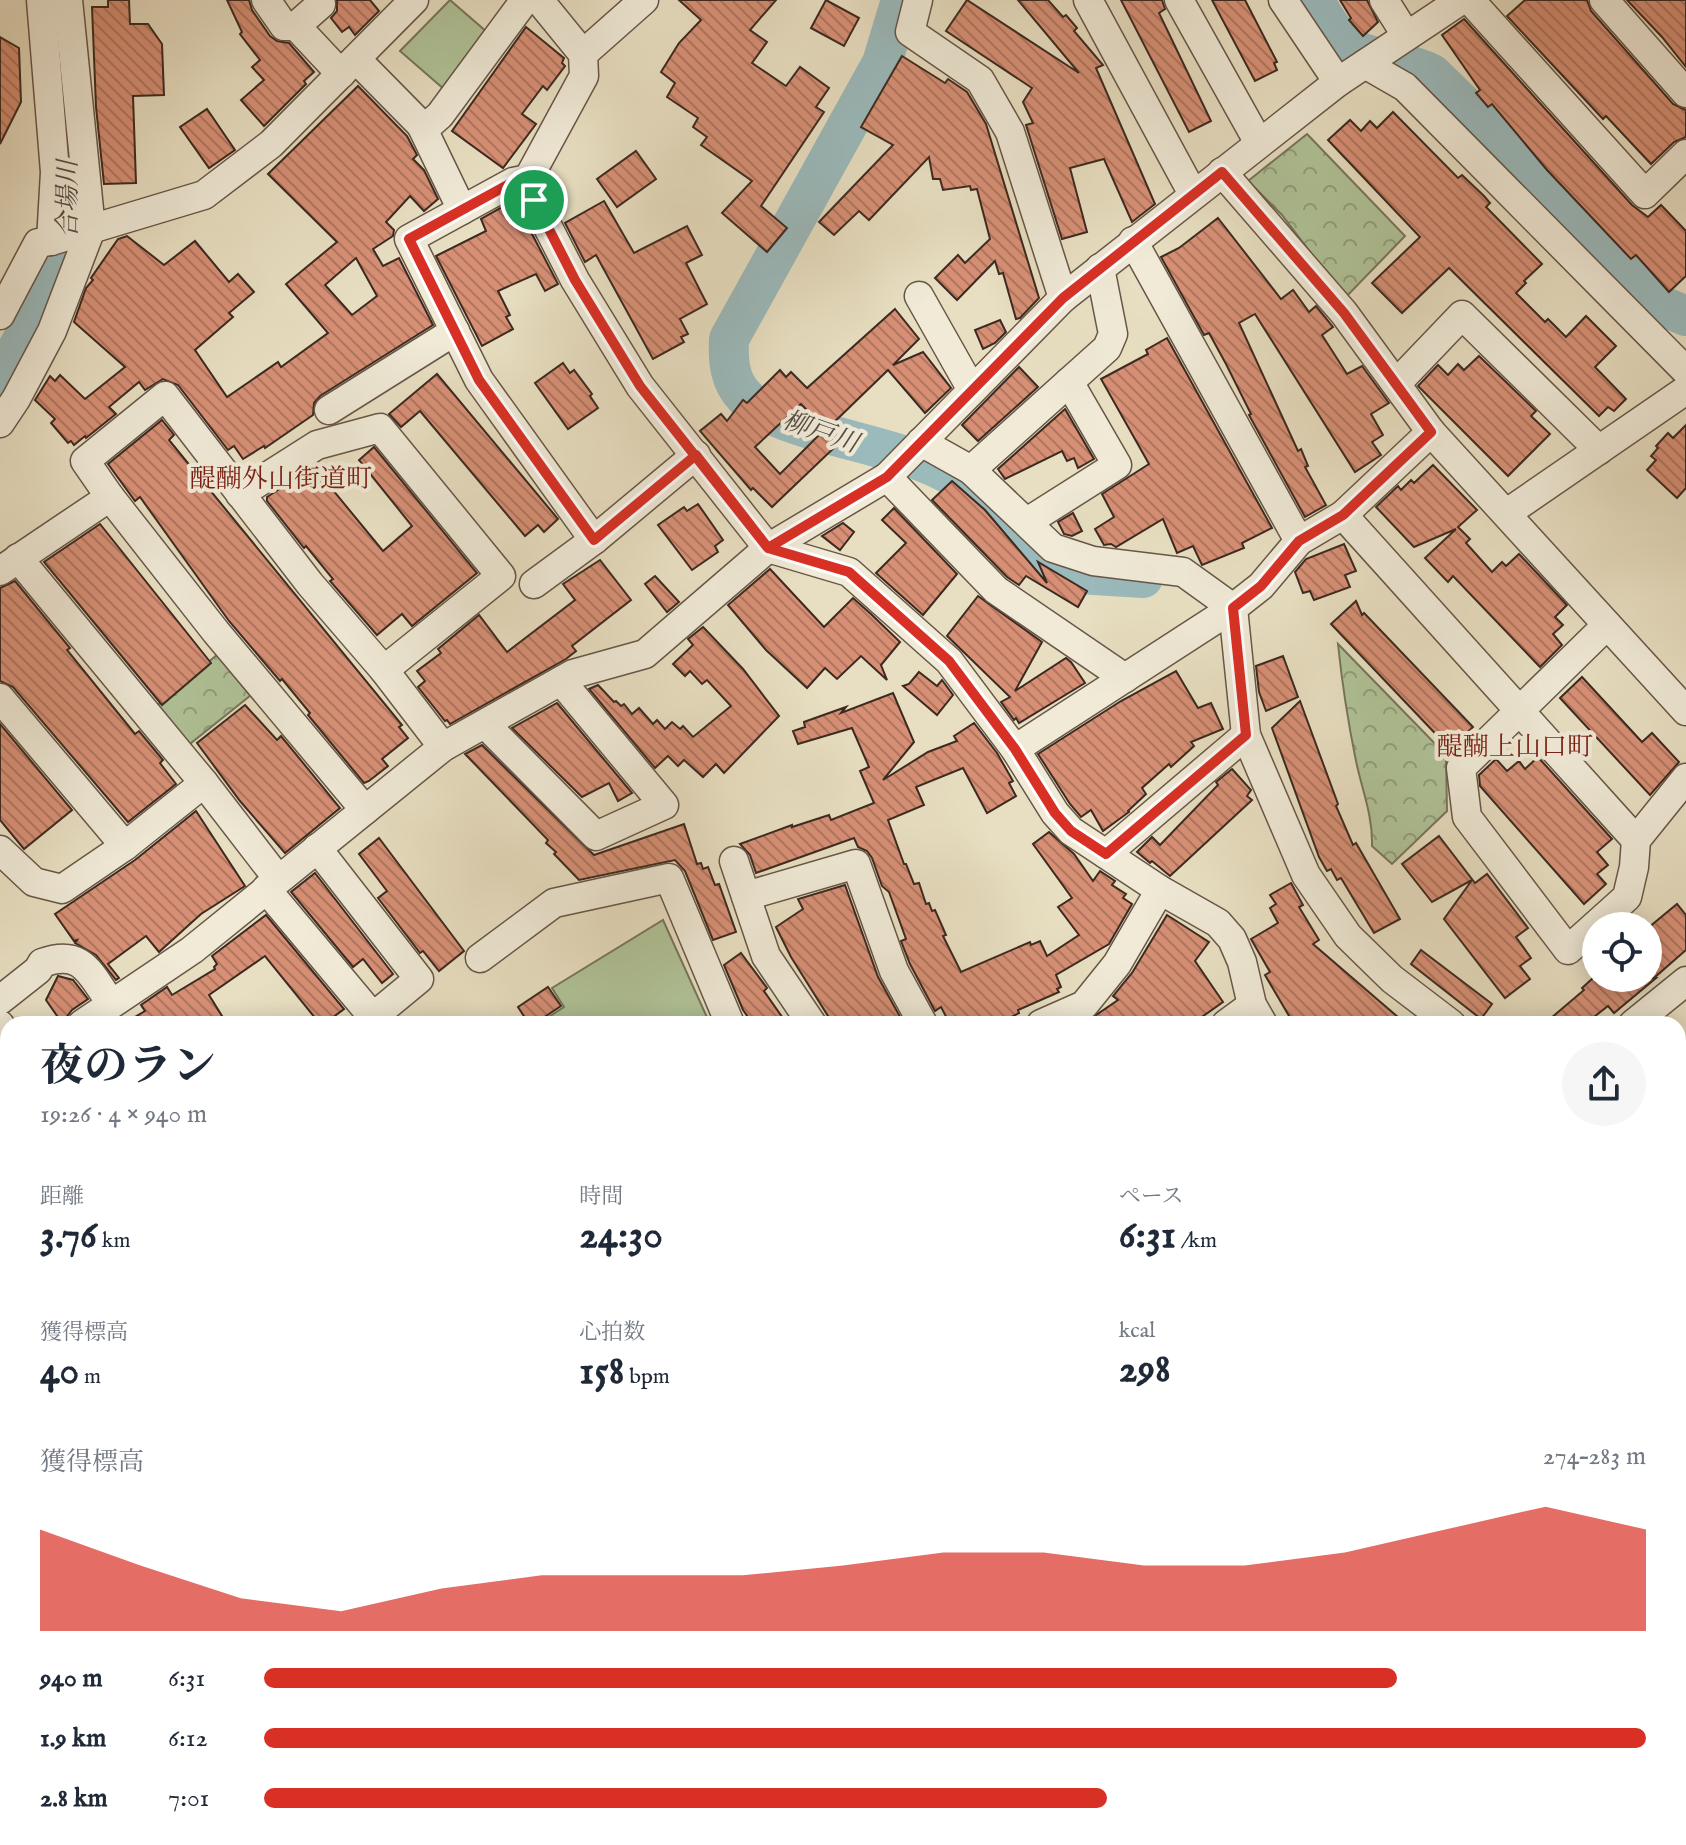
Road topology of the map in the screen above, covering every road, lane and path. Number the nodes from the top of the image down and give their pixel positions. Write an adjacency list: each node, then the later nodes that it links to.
1 (41, 0): 31 (street)
2 (68, 0): 31 (street)
3 (266, 0): 17 (street)
4 (318, 0): 17 (street)
5 (414, 0): 21 (street)
6 (525, 0): 24 (street)
7 (539, 0): 19 (street)
8 (644, 0): 19 (street)
9 (918, 0): 35 (street)
10 (1088, 0): 29 (street)
11 (1179, 0): 25 (street)
12 (1283, 0): 22 (street)
13 (1384, 0): 18 (street)
14 (1461, 0): 18 (street)
15 (1470, 0): 26 (street)
16 (1604, 0): 23 (street)
17 (296, 26): 21 (street)
18 (1405, 35): 20 (street)
19 (583, 54): 28 (street)
20 (1366, 64): 22 (street); 38 (street)
21 (348, 66): 24 (street); 31 (street)
22 (1338, 82): 25 (street)
23 (1686, 93)
24 (421, 125): 30 (street)
25 (1259, 143): 27 (street)
26 (1686, 154)
27 (1222, 172): 29 (street); 40 (street)
28 (528, 179): 30 (street); 48 (street)
29 (1193, 194): 32 (street)
30 (462, 210): 37 (street)
31 (70, 235): 36 (street); 44 (street)
32 (1133, 241): 33 (street); 57 (street)
33 (1100, 268): 35 (street); 39 (street)
34 (919, 296): 41 (street)
35 (1063, 298): 41 (street)
36 (0, 315)
37 (455, 331): 43 (street); 56 (street)
38 (1686, 371)
39 (1069, 382): 49 (street); 55 (street)
40 (1396, 384): 45 (street); 47 (street)
41 (972, 390): 46 (street)
42 (1686, 390): 47 (street)
43 (329, 410)
44 (0, 423)
45 (1431, 432): 53 (street); 54 (street)
46 (921, 442): 49 (street); 50 (street)
47 (1599, 450): 53 (street)
48 (696, 455): 56 (street); 58 (street)
49 (971, 470): 55 (street)
50 (887, 477): 58 (street); 64 (street)
51 (240, 494): 52 (street); 63 (street); 63 (street)
52 (110, 497): 59 (street); 75 (street)
53 (1507, 513): 62 (street)
54 (1343, 515): 57 (street); 67 (street)
55 (1027, 522): 61 (street)
56 (594, 540): 60 (street)
57 (1299, 541): 61 (street)
58 (768, 548): 65 (street); 72 (street)
59 (9, 564): 74 (street)
60 (534, 584)
61 (1233, 608): 64 (street); 70 (street)
62 (1607, 625): 67 (street); 68 (street)
63 (384, 670): 71 (street)
64 (1125, 678): 72 (street)
65 (561, 681): 69 (street); 69 (street)
66 (0, 698): 77 (street)
67 (1520, 711): 76 (street); 76 (street)
68 (1686, 711)
69 (485, 724): 71 (street)
70 (1246, 735): 80 (street); 96 (street)
71 (443, 747): 75 (street)
72 (1015, 749): 80 (street)
73 (1686, 778): 76 (street)
74 (204, 783): 77 (street); 82 (street)
75 (365, 810): 78 (street)
76 (1636, 840)
77 (125, 846): 79 (street)
78 (317, 848): 82 (street); 91 (street)
79 (0, 850)
80 (1106, 854): 83 (street)
81 (734, 861): 84 (street)
82 (272, 884): 89 (street); 90 (street)
83 (1160, 890): 88 (street); 95 (street)
84 (746, 896): 93 (street); 94 (street)
85 (480, 958): 92 (street)
86 (1686, 981): 97 (street)
87 (0, 1000): 89 (street)
88 (1257, 1014)
89 (101, 1015)
90 (372, 1016)
91 (374, 1016)
92 (727, 1016)
93 (807, 1016)
94 (919, 1016)
95 (1059, 1016)
96 (1441, 1016)
97 (1647, 1016)

